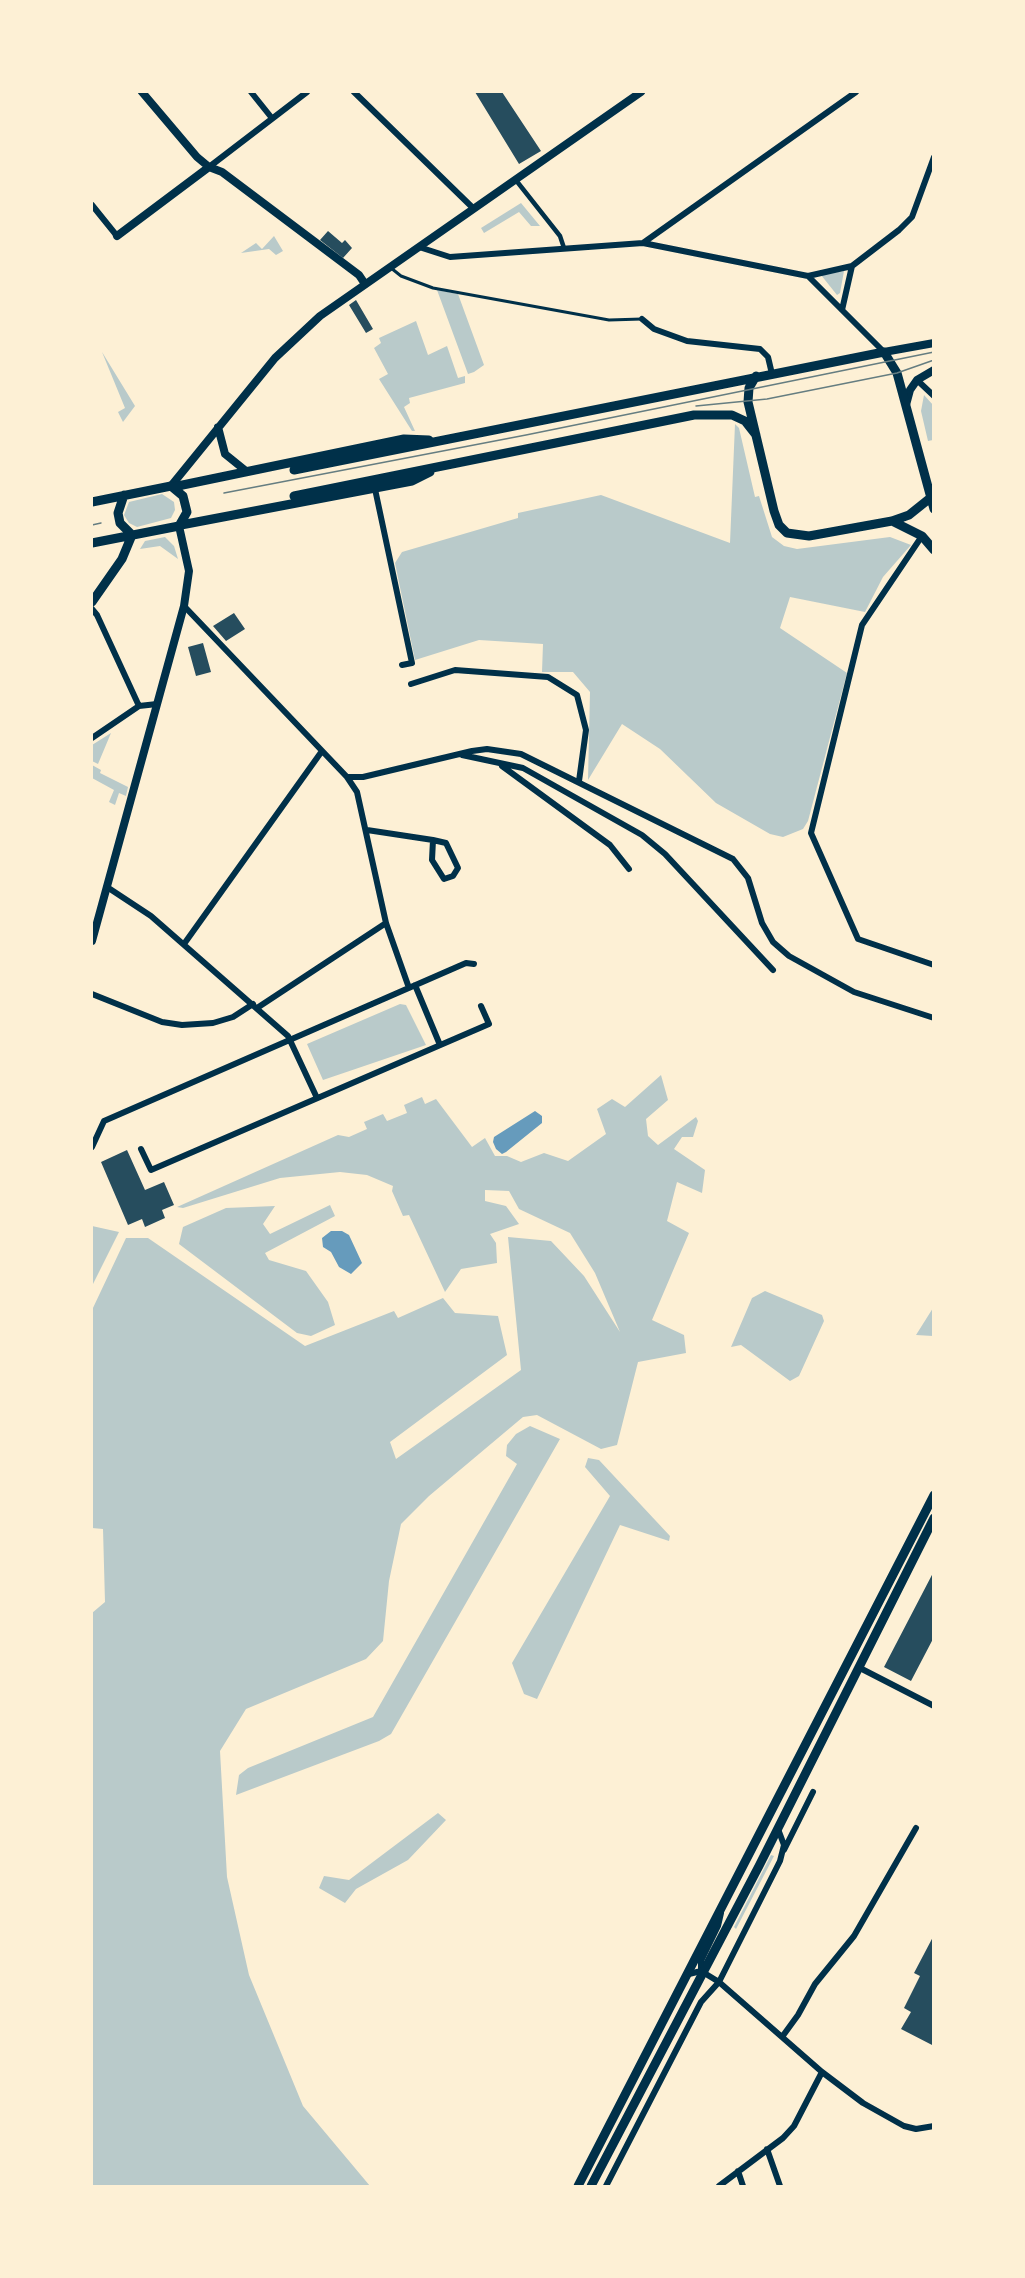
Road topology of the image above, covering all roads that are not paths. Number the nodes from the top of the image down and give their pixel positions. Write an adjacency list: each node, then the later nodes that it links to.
1 (142, 92): 9 (street)
2 (251, 92): 7 (street)
3 (307, 92): 7 (street)
4 (354, 92): 12 (street)
5 (641, 92): 10 (main road)
6 (856, 92): 14 (street)
7 (271, 117): 9 (street)
8 (933, 157): 17 (street)
9 (209, 167): 13 (street); 20 (street)
10 (515, 179): 12 (main road); 16 (street)
11 (92, 205): 13 (street)
12 (473, 208): 15 (main road)
13 (117, 236)
14 (643, 243): 16 (street); 19 (street)
15 (419, 247): 16 (street); 18 (main road)
16 (564, 248)
17 (852, 266): 19 (street); 21 (street)
18 (390, 267): 20 (main road); 22 (lane)
19 (808, 276): 21 (street)
20 (365, 284): 31 (main road)
21 (842, 310): 24 (street)
22 (642, 319): 26 (street)
23 (933, 343): 24 (main road)
24 (885, 352): 26 (main road); 30 (main road)
25 (933, 370): 28 (main road)
26 (772, 374): 27 (main road)
27 (756, 376): 32 (main road); 33 (main road)
28 (917, 380): 29 (street); 30 (main road)
29 (933, 396)
30 (906, 405): 41 (main road)
31 (218, 427): 36 (main road); 37 (main road)
32 (756, 435): 34 (main road); 44 (main road)
33 (444, 441): 35 (main road); 36 (main road)
34 (440, 467): 38 (main road); 40 (main road)
35 (294, 470)
36 (246, 471): 37 (main road)
37 (172, 486): 39 (main road); 45 (main road)
38 (375, 489): 45 (main road); 53 (street)
39 (124, 495): 42 (main road); 46 (main road)
40 (294, 496)
41 (931, 499): 43 (main road); 44 (main road)
42 (92, 502)
43 (933, 509)
44 (892, 521): 47 (main road)
45 (180, 525): 46 (main road); 51 (main road)
46 (132, 535): 48 (main road); 50 (main road)
47 (922, 536): 49 (main road); 71 (street)
48 (92, 543)
49 (933, 550)
50 (92, 602)
51 (184, 606): 55 (main road); 58 (street)
52 (92, 609): 56 (street)
53 (402, 665)
54 (411, 684): 62 (street)
55 (157, 704): 56 (street); 66 (main road)
56 (139, 706): 57 (street)
57 (92, 738)
58 (322, 751): 61 (street); 69 (street)
59 (461, 755): 60 (street); 61 (street); 62 (street)
60 (499, 764): 65 (street); 72 (street)
61 (347, 777): 63 (street)
62 (579, 781): 77 (street)
63 (367, 830): 64 (street); 67 (street)
64 (433, 840): 64 (street)
65 (629, 869)
66 (107, 888): 68 (main road); 69 (street)
67 (386, 923): 73 (street); 75 (street)
68 (92, 941)
69 (184, 944): 75 (street)
70 (474, 964): 73 (street)
71 (933, 965)
72 (772, 970)
73 (412, 987): 78 (street); 79 (street)
74 (92, 994): 75 (street)
75 (255, 1006): 78 (street)
76 (481, 1006): 79 (street)
77 (933, 1018)
78 (290, 1039): 80 (street); 81 (street)
79 (440, 1045): 80 (street)
80 (317, 1098): 82 (street)
81 (92, 1147)
82 (141, 1149)
83 (933, 1495): 87 (main road)
84 (933, 1518): 85 (main road)
85 (858, 1667): 86 (street); 88 (main road)
86 (933, 1706)
87 (820, 1716): 88 (main road); 93 (main road)
88 (830, 1721): 90 (main road)
89 (813, 1792): 92 (street)
90 (778, 1828): 92 (street); 94 (main road)
91 (916, 1828): 97 (street)
92 (784, 1851): 96 (street)
93 (723, 1906): 94 (street); 95 (main road)
94 (702, 1972): 95 (street); 96 (street); 103 (main road)
95 (688, 1974): 102 (main road)
96 (719, 1982): 97 (street); 104 (street)
97 (782, 2037): 98 (street)
98 (822, 2072): 99 (street); 100 (street)
99 (933, 2127)
100 (767, 2149): 101 (street); 107 (street)
101 (738, 2171): 105 (street); 106 (street)
102 (578, 2187)
103 (591, 2187)
104 (606, 2187)
105 (719, 2187)
106 (743, 2187)
107 (780, 2187)

